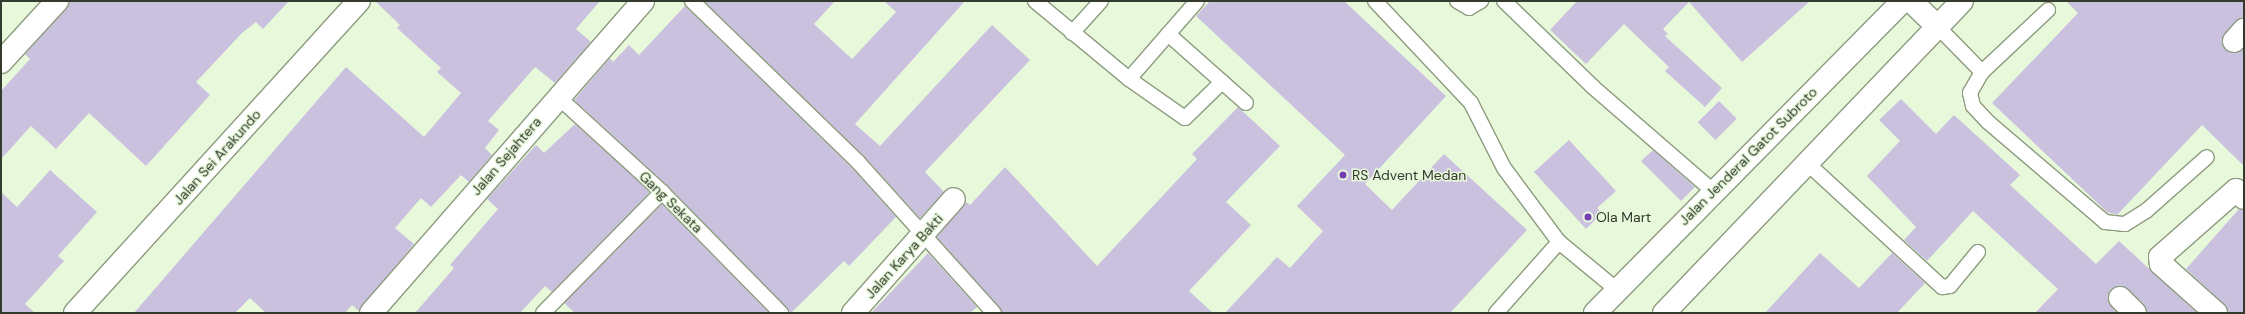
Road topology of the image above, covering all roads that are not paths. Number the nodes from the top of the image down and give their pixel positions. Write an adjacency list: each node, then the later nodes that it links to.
1 (57, 1): 19 (street)
2 (359, 1): 36 (street, Jalan Sei Arakundo)
3 (643, 1): 23 (street, Jalan Sejahtera)
4 (692, 1): 31 (lane)
5 (1035, 1): 17 (lane)
6 (1101, 1): 17 (lane)
7 (1197, 1): 18 (lane)
8 (1375, 1): 32 (lane)
9 (1457, 1): 10 (lane)
10 (1481, 1)
11 (1504, 1): 27 (lane)
12 (1903, 1): 27 (street, Jalan Jenderal Gatot Subroto)
13 (1911, 1): 16 (street)
14 (1962, 1): 16 (street)
15 (2048, 10): 20 (lane)
16 (1936, 25): 20 (lane); 26 (street)
17 (1072, 33): 21 (lane)
18 (1168, 34): 21 (lane); 22 (lane)
19 (1, 62)
20 (1982, 72): 25 (lane)
21 (1129, 79): 22 (lane)
22 (1222, 82): 24 (lane)
23 (557, 96): 28 (lane, Gang Sekata); 37 (street, Jalan Sejahtera)
24 (1246, 103)
25 (2207, 157)
26 (1806, 162): 33 (lane); 35 (street)
27 (1713, 191): 34 (street, Jalan Jenderal Gatot Subroto)
28 (662, 192): 38 (lane); 39 (lane, Gang Sekata)
29 (2244, 198): 44 (street)
30 (954, 199): 31 (street, Jalan Karya Bakti)
31 (922, 236): 40 (street, Jalan Karya Bakti); 41 (lane)
32 (1559, 242): 34 (lane); 42 (lane)
33 (1978, 252)
34 (1616, 289): 43 (street, Jalan Jenderal Gatot Subroto)
35 (1669, 311)
36 (75, 313)
37 (371, 313)
38 (543, 313)
39 (781, 313)
40 (853, 313)
41 (994, 313)
42 (1496, 313)
43 (1595, 313)
44 (2216, 313)

